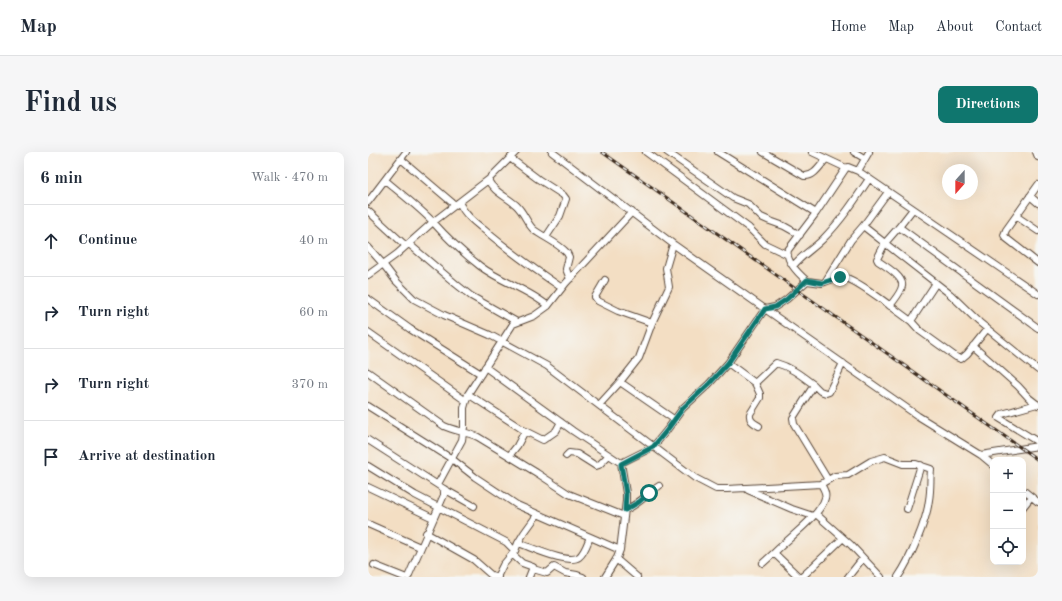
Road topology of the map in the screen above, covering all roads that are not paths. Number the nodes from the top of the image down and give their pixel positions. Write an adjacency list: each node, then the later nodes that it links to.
1 (516, 152): 13 (street)
2 (552, 152): 29 (street)
3 (646, 152): 42 (street)
4 (667, 152): 36 (street)
5 (718, 152): 30 (street)
6 (763, 152): 15 (street)
7 (812, 152): 15 (street)
8 (854, 152): 14 (street)
9 (869, 152): 14 (street)
10 (1036, 152): 12 (street)
11 (404, 154): 19 (street); 26 (street)
12 (1038, 157)
13 (510, 158): 20 (street); 37 (street)
14 (864, 158): 17 (street)
15 (826, 160): 16 (street)
16 (846, 168): 17 (street); 30 (street)
17 (858, 171): 18 (street)
18 (869, 179): 22 (street); 45 (street)
19 (385, 180): 24 (street); 32 (street)
20 (488, 180): 26 (street); 37 (street)
21 (1038, 185): 23 (street)
22 (888, 192): 27 (street); 33 (street)
23 (1030, 196): 25 (street); 31 (street)
24 (368, 202)
25 (1038, 203)
26 (457, 204): 32 (street); 52 (street)
27 (913, 209): 34 (street); 53 (street)
28 (368, 211): 40 (street)
29 (632, 212): 38 (street); 47 (street)
30 (816, 213): 36 (street)
31 (1016, 216): 35 (street); 43 (street)
32 (433, 222): 40 (street); 55 (street)
33 (863, 226): 39 (street); 50 (street)
34 (899, 227): 39 (street); 61 (street)
35 (1038, 231)
36 (800, 235): 42 (street)
37 (546, 237): 47 (street)
38 (673, 244): 57 (street); 60 (street)
39 (885, 244): 51 (street); 56 (street)
40 (408, 245): 44 (street); 59 (street)
41 (368, 247): 44 (street)
42 (786, 254): 45 (street)
43 (1038, 262)
44 (383, 264): 46 (street); 64 (street)
45 (794, 266): 49 (street)
46 (368, 275)
47 (570, 279): 52 (street)
48 (605, 280): 60 (street)
49 (807, 280): 50 (street); 57 (street)
50 (825, 282): 56 (street)
51 (936, 283): 58 (street); 62 (street)
52 (562, 288): 55 (street)
53 (1038, 294)
54 (368, 299): 71 (street)
55 (548, 306): 59 (street)
56 (890, 306): 58 (street)
57 (765, 309): 66 (street); 67 (street)
58 (911, 321): 65 (street)
59 (517, 322): 64 (street)
60 (652, 323): 72 (street)
61 (1038, 328)
62 (987, 329): 65 (street); 68 (street)
63 (368, 332): 75 (street)
64 (501, 341): 69 (street); 77 (street)
65 (973, 346): 76 (street)
66 (728, 363): 73 (street); 79 (street)
67 (844, 363): 74 (street); 88 (street)
68 (1037, 366)
69 (485, 367): 71 (street); 80 (street)
70 (368, 372): 83 (street)
71 (481, 374): 75 (street)
72 (620, 382): 77 (street); 79 (street)
73 (755, 383): 74 (street); 81 (street)
74 (814, 385): 97 (street)
75 (467, 397): 82 (street); 83 (street)
76 (1037, 404): 85 (street)
77 (599, 405): 87 (street)
78 (368, 406): 92 (street)
79 (675, 420): 87 (street)
80 (561, 422): 82 (street); 91 (street)
81 (759, 426)
82 (525, 431): 89 (street)
83 (463, 432): 89 (street); 92 (street)
84 (368, 440): 98 (street)
85 (1038, 442)
86 (1038, 446): 88 (street)
87 (653, 447): 94 (street); 102 (street)
88 (981, 455): 93 (street)
89 (510, 456): 111 (street)
90 (566, 456): 91 (street)
91 (608, 456): 94 (street)
92 (452, 459): 98 (street); 112 (street)
93 (990, 462)
94 (621, 464): 111 (street)
95 (921, 465): 97 (street); 110 (street); 140 (street)
96 (368, 466): 109 (street)
97 (828, 480): 99 (street)
98 (438, 484): 103 (street)
99 (821, 484): 102 (street); 113 (street)
100 (659, 486): 111 (street)
101 (368, 487): 114 (street)
102 (744, 488): 113 (street)
103 (444, 489): 108 (street); 109 (street)
104 (1026, 493): 105 (street)
105 (1031, 497): 106 (street); 107 (street)
106 (1038, 502)
107 (1026, 503)
108 (474, 506)
109 (438, 507): 114 (street); 122 (street)
110 (907, 509)
111 (624, 513): 121 (street)
112 (538, 515): 117 (street); 119 (street)
113 (814, 515): 118 (street); 123 (street)
114 (433, 518): 116 (street)
115 (368, 524): 120 (street)
116 (426, 533): 120 (street); 131 (street)
117 (590, 538): 119 (street); 121 (street)
118 (843, 538): 124 (street); 137 (street)
119 (518, 543): 122 (street)
120 (420, 547): 130 (street)
121 (620, 550): 125 (street)
122 (513, 552): 128 (street); 131 (street)
123 (774, 553): 126 (street); 136 (street)
124 (863, 558): 138 (street); 139 (street)
125 (616, 559): 134 (street); 135 (street)
126 (762, 563)
127 (374, 565): 129 (street)
128 (533, 568): 132 (street); 133 (street)
129 (404, 577)
130 (408, 577)
131 (498, 577)
132 (529, 577)
133 (583, 577)
134 (605, 577)
135 (637, 577)
136 (799, 577)
137 (802, 577)
138 (848, 577)
139 (881, 577)
140 (898, 577)

